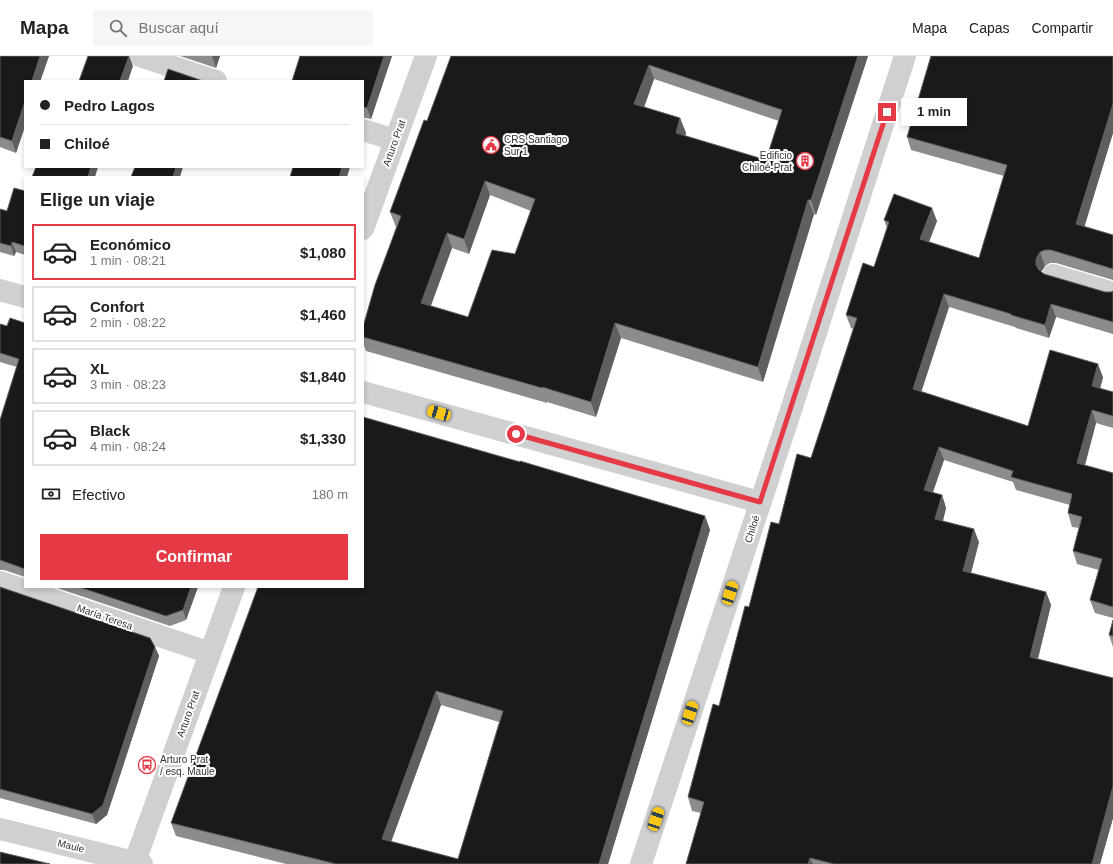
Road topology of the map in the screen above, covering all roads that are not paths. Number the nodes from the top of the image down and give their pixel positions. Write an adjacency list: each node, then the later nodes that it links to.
1 (140, 56): 4 (street)
2 (426, 56): 6 (street, Arturo Prat)
3 (905, 56): 13 (street, Chiloé)
4 (213, 80)
5 (364, 130): 6 (street)
6 (395, 140): 7 (street, Arturo Prat)
7 (364, 226)
8 (1053, 275): 10 (street)
9 (0, 290): 11 (street)
10 (1113, 293)
11 (24, 297)
12 (364, 392): 13 (street)
13 (760, 502): 19 (street, Chiloé)
14 (0, 582): 16 (street, María Teresa)
15 (234, 588): 16 (street, Arturo Prat)
16 (210, 653): 18 (street, Arturo Prat)
17 (0, 829): 18 (street, Maule)
18 (137, 863)
19 (640, 864)

